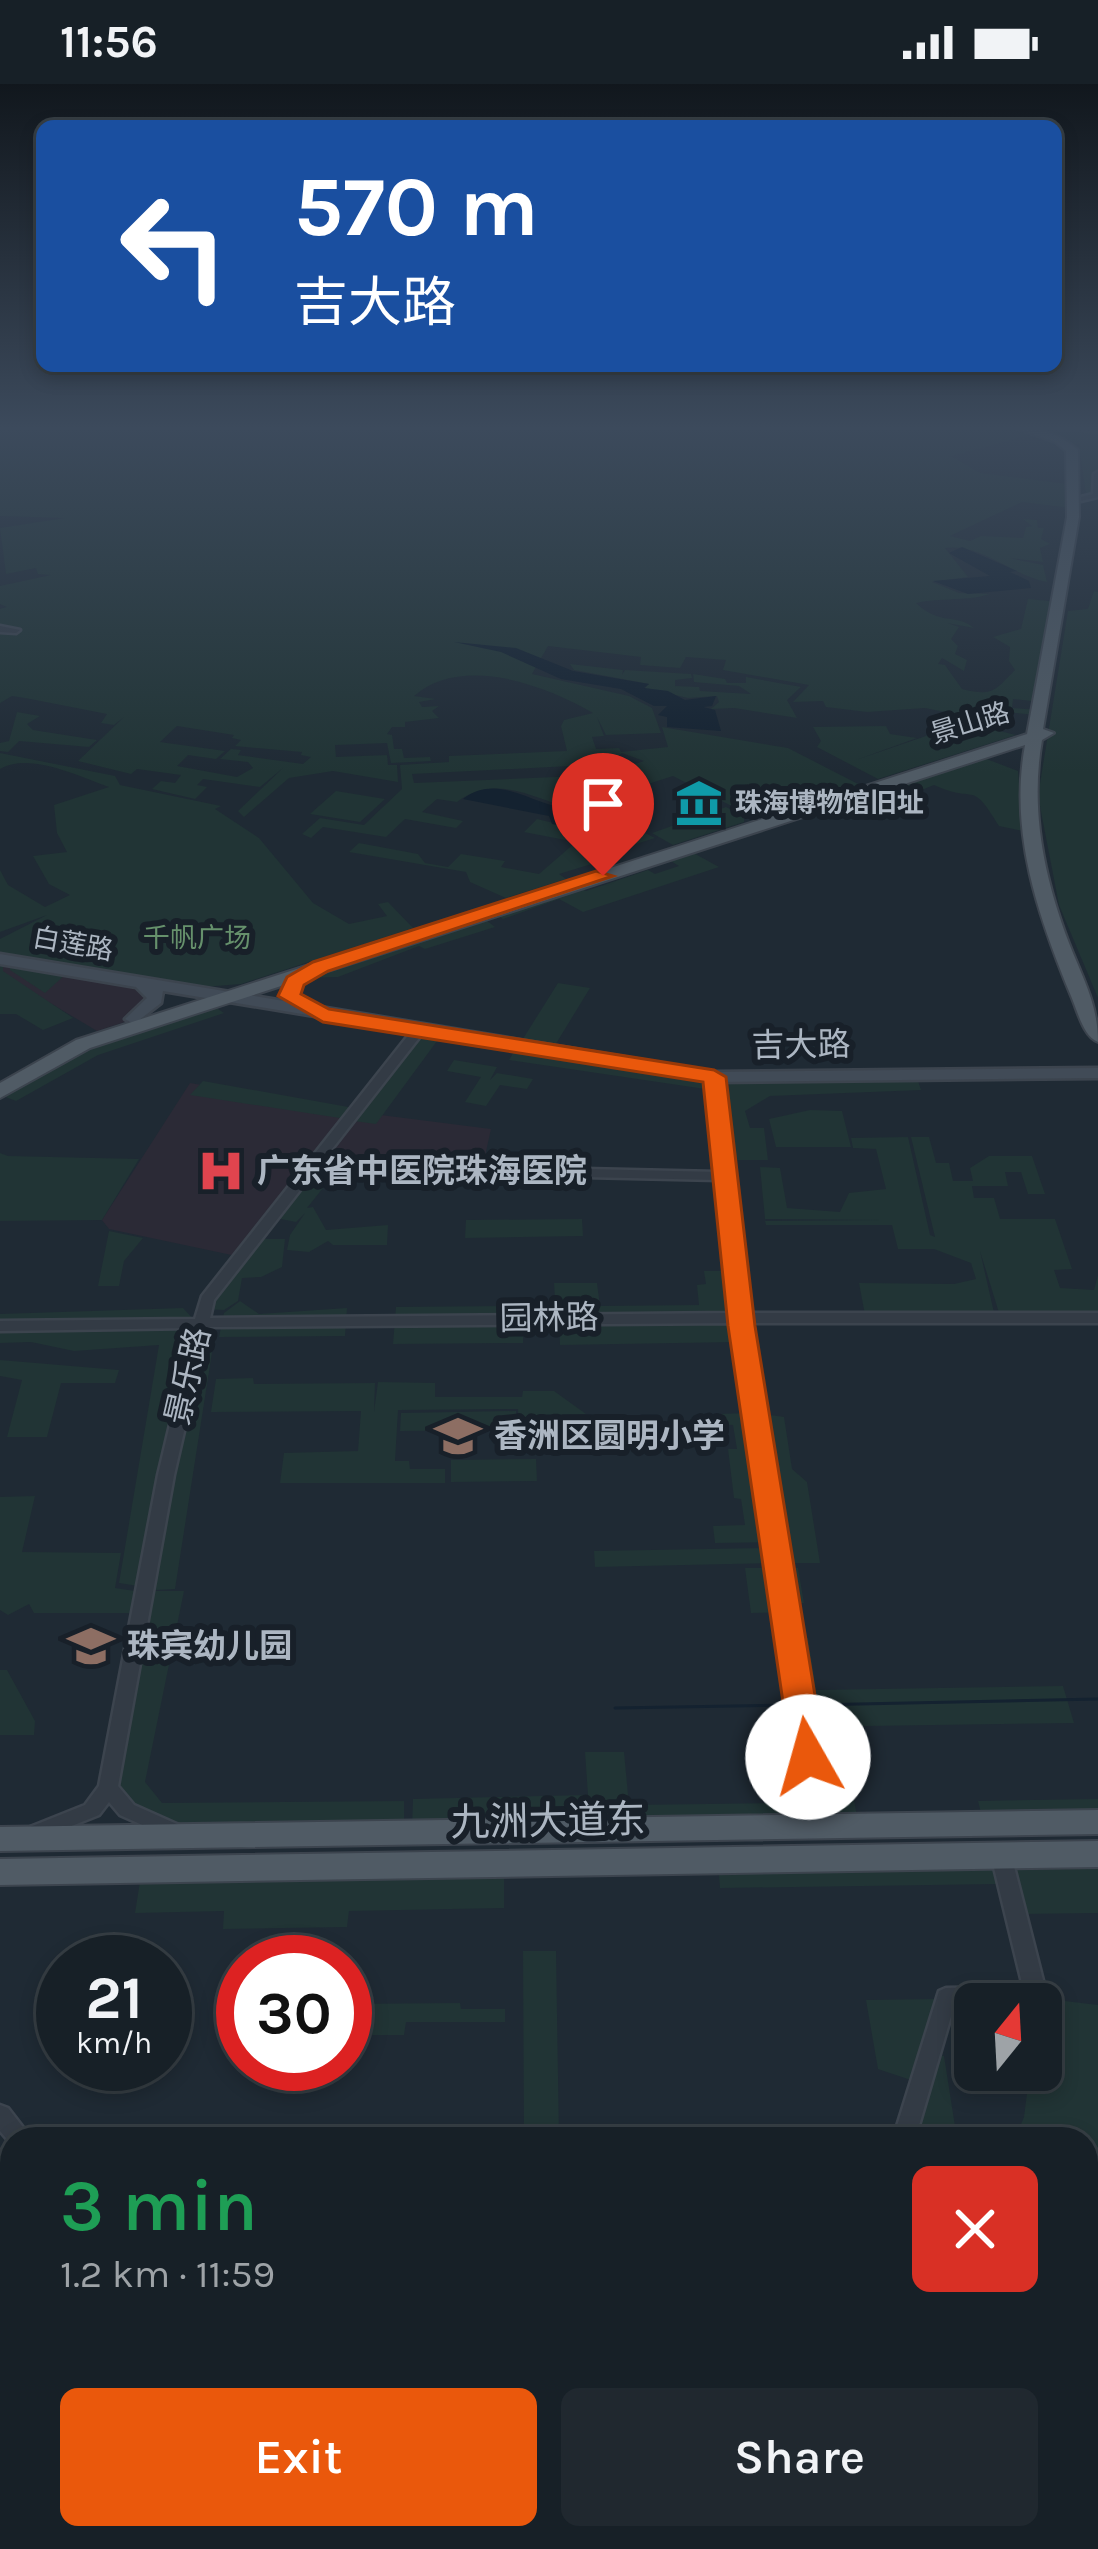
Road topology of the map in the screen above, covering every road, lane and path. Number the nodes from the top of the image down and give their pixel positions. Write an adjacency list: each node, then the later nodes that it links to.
1 (1069, 542): 5 (main road)
2 (1076, 542): 5 (main road)
3 (0, 629): 4 (street)
4 (8, 636)
5 (1039, 733): 6 (main road, 景山路); 7 (main road); 11 (main road, 景山路); 12 (main road)
6 (969, 758): 7 (main road); 9 (main road, 景山路)
7 (1027, 778): 16 (main road)
8 (0, 959): 10 (main road, 白莲路)
9 (321, 967): 11 (main road, 景山路); 13 (main road)
10 (143, 984): 11 (main road, 白莲路); 11 (main road); 14 (main road)
11 (223, 993): 13 (main road, 吉大路); 14 (main road, 景山路); 20 (main road, 景山路)
12 (1098, 1002)
13 (323, 1015): 15 (main road, 吉大路)
14 (134, 1018): 19 (main road, 景山路)
15 (418, 1031): 18 (main road, 吉大路); 21 (street, 景乐路)
16 (1098, 1036)
17 (1098, 1073): 18 (main road, 吉大路)
18 (714, 1077): 22 (street)
19 (0, 1081)
20 (0, 1092)
21 (314, 1167): 22 (street); 25 (street, 景乐路)
22 (726, 1176): 23 (street)
23 (740, 1317): 24 (street, 园林路); 25 (street, 园林路); 29 (street)
24 (1098, 1318)
25 (199, 1321): 26 (street, 园林路); 27 (street, 景乐路)
26 (0, 1326)
27 (108, 1788): 30 (street); 31 (street)
28 (1098, 1822): 29 (main road, 九洲大道东)
29 (818, 1827): 30 (main road, 九洲大道东)
30 (192, 1836): 31 (main road, 九洲大道东)
31 (8, 1839)
32 (1098, 1854): 33 (main road, 九洲大道东)
33 (1001, 1855): 34 (main road, 九洲大道东); 35 (street)
34 (0, 1872)
35 (908, 2127)

